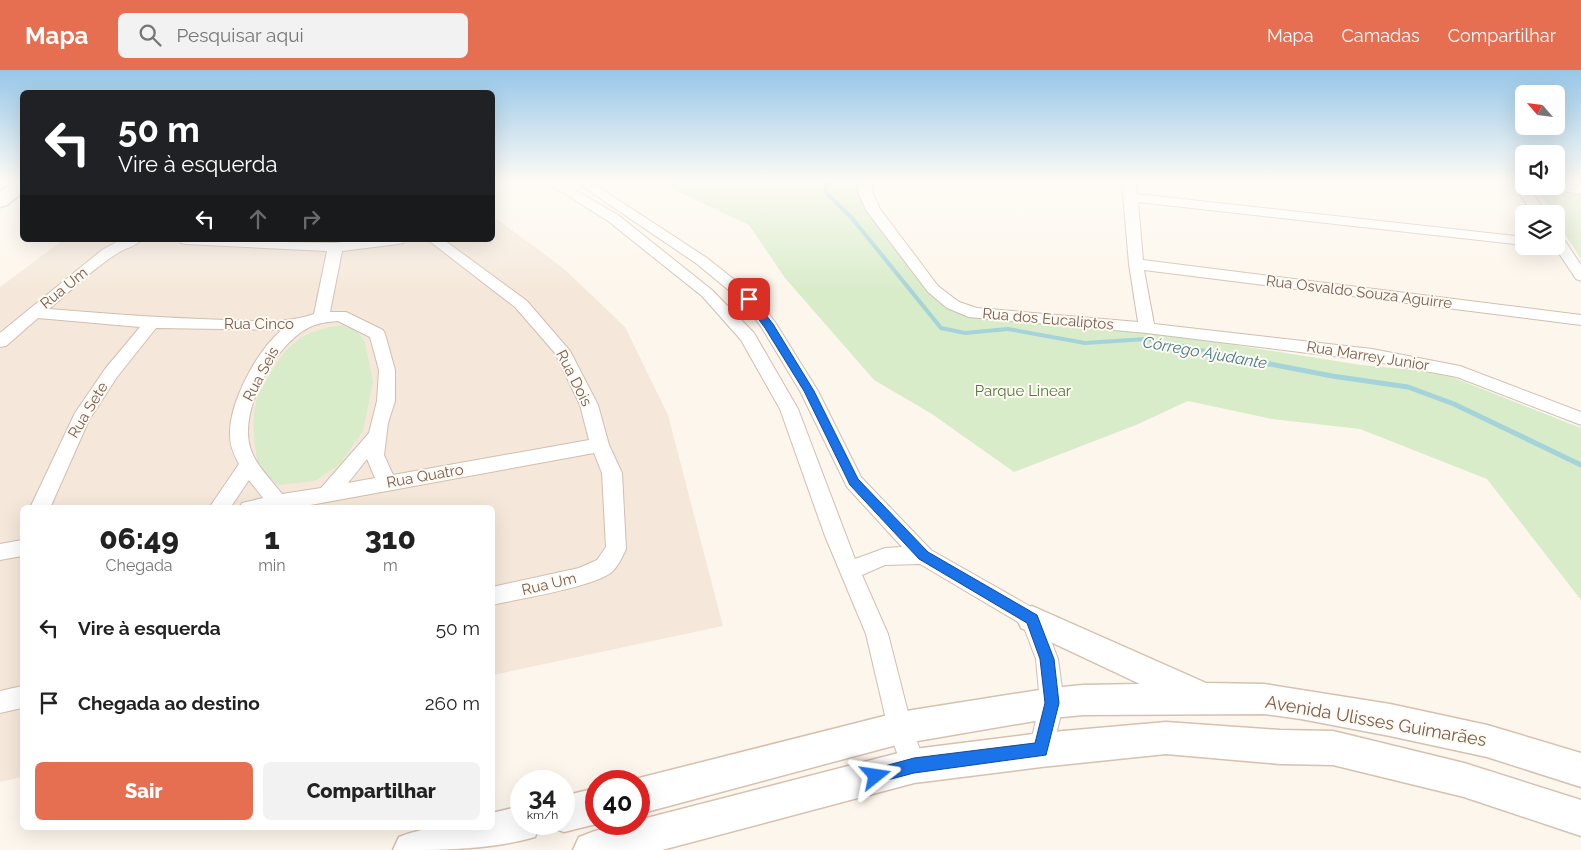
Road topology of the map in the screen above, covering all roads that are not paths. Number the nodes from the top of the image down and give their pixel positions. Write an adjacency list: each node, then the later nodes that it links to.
1 (614, 218): 38 (street)
2 (637, 218): 36 (street)
3 (879, 218): 21 (street, Rua dos Eucaliptos)
4 (1132, 218): 13 (street)
5 (1349, 218): 6 (street)
6 (1515, 240)
7 (129, 242): 15 (street, Rua Um)
8 (214, 242): 11 (street)
9 (380, 242): 11 (street)
10 (438, 242): 26 (street, Rua Dois)
11 (335, 247): 16 (street)
12 (1565, 252): 14 (street)
13 (1136, 264): 17 (street, Rua Osvaldo Souza Aguirre); 21 (street)
14 (1581, 276)
15 (33, 313): 18 (street, Rua Cinco); 23 (street, Rua Um)
16 (321, 317): 19 (street, Rua Cinco); 25 (street, Rua Cinco)
17 (1581, 320)
18 (152, 323): 20 (street, Rua Cinco); 31 (street, Rua Sete)
19 (302, 324): 20 (street, Rua Cinco); 22 (street, Rua Seis)
20 (266, 326): 22 (street, Rua Seis)
21 (1147, 328): 24 (street, Rua Marrey Junior)
22 (279, 341): 27 (street, Rua Seis)
23 (0, 342)
24 (1581, 418)
25 (379, 434): 28 (street, Rua Cinco); 29 (street)
26 (600, 445): 28 (street, Rua Quatro); 37 (street, Rua Dois)
27 (248, 465): 30 (street, Rua Seis); 32 (street)
28 (387, 483): 29 (street, Rua Quatro)
29 (327, 494): 30 (street, Rua Quatro)
30 (288, 503): 33 (street, Rua Quatro)
31 (41, 505)
32 (221, 505)
33 (272, 505)
34 (20, 548): 35 (street)
35 (0, 552)
36 (924, 556): 38 (street); 40 (street)
37 (604, 566): 39 (street, Rua Um)
38 (850, 571): 46 (street)
39 (495, 595)
40 (1032, 619): 42 (street); 44 (street)
41 (20, 697): 43 (street)
42 (1205, 698): 44 (street, Avenida Ulisses Guimarães); 45 (street, Avenida Ulisses Guimarães)
43 (0, 702)
44 (1052, 703): 46 (street, Avenida Ulisses Guimarães); 47 (street)
45 (1390, 720): 48 (street); 50 (street, Avenida Ulisses Guimarães)
46 (900, 728): 49 (street); 51 (street, Avenida Ulisses Guimarães)
47 (1041, 750): 48 (street); 49 (street)
48 (1397, 763): 52 (street)
49 (914, 766): 55 (street)
50 (1581, 770)
51 (650, 793)
52 (1581, 818)
53 (510, 827): 54 (street)
54 (412, 850)
55 (592, 850)

